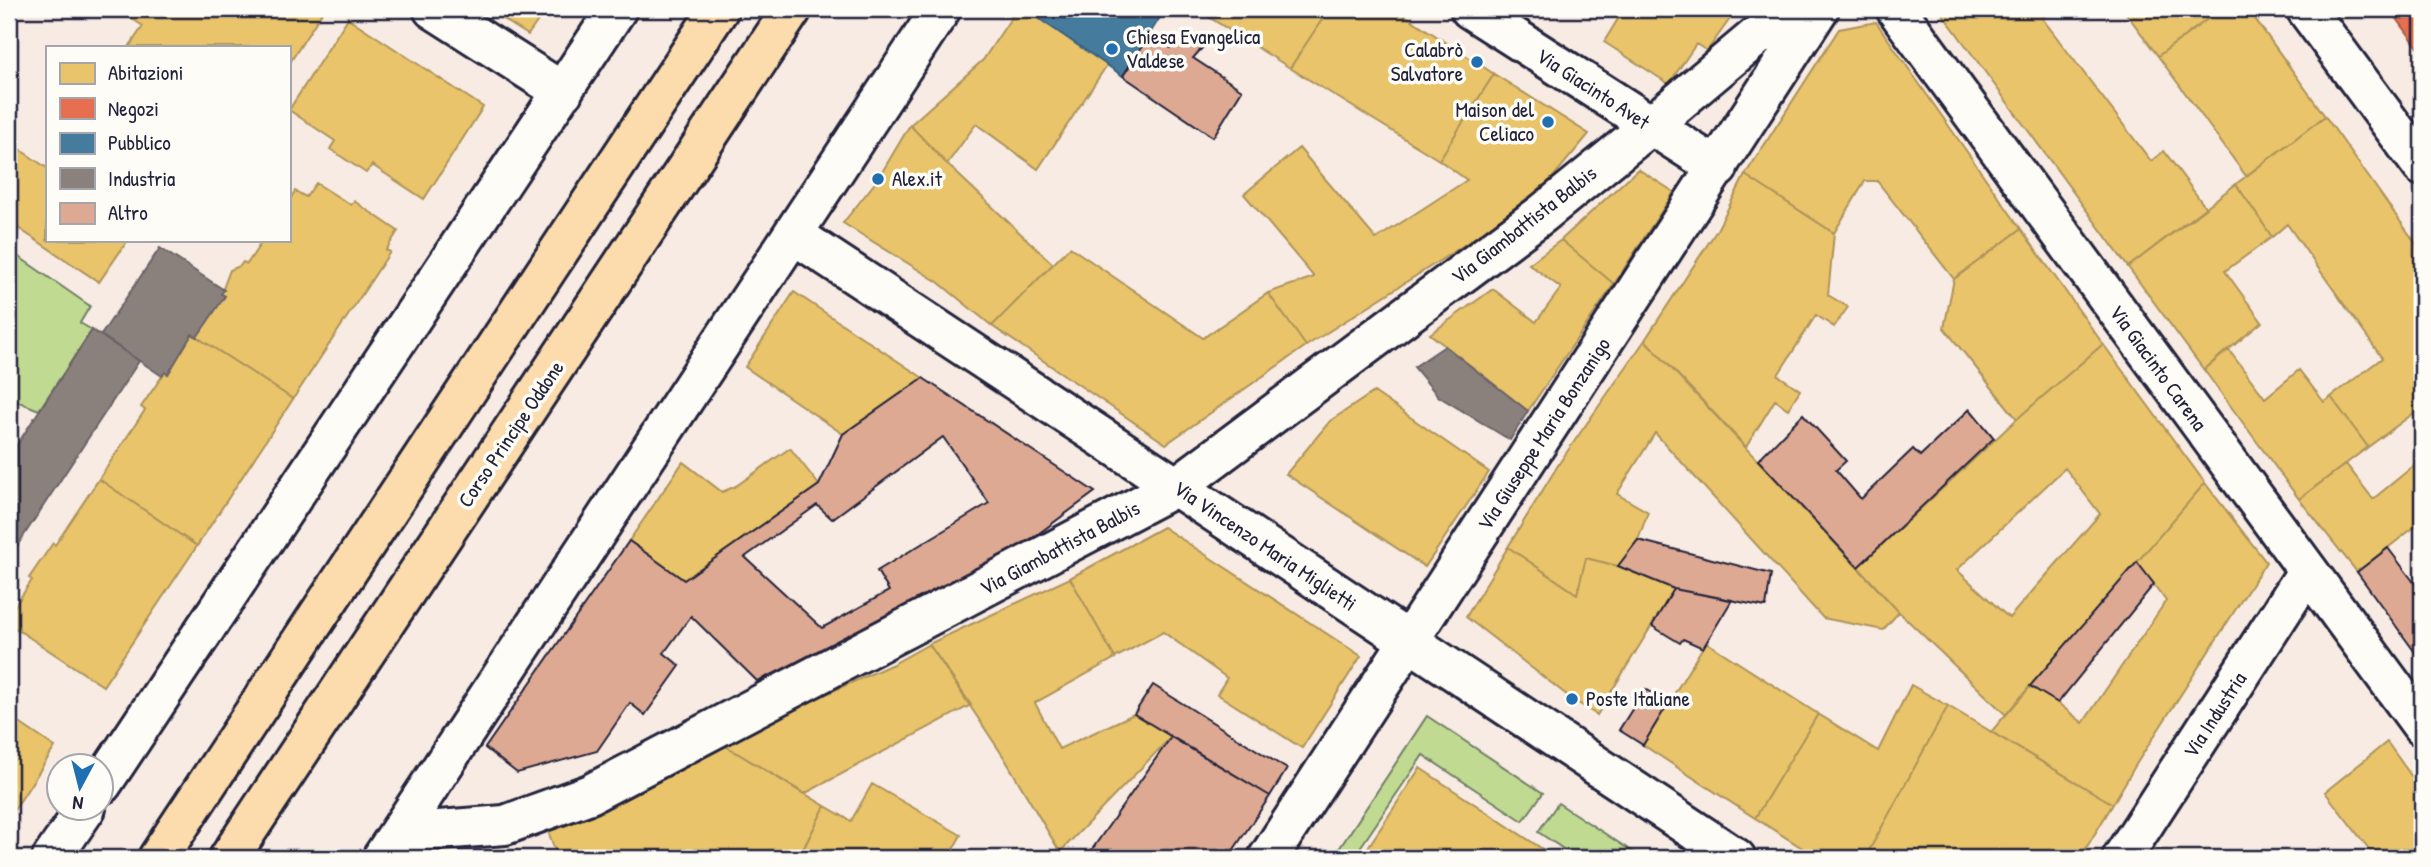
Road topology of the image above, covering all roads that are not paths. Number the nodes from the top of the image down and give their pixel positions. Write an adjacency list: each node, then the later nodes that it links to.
1 (433, 9): 11 (street)
2 (617, 9): 11 (street)
3 (719, 9): 25 (main road)
4 (792, 9): 26 (main road, Corso Principe Oddone)
5 (940, 9): 15 (street)
6 (1470, 9): 12 (street, Via Giacinto Avet)
7 (1789, 9): 12 (street, Via Giambattista Balbis)
8 (1819, 9): 14 (street, Via Giuseppe Maria Bonzanigo)
9 (1896, 9): 17 (street, Via Giacinto Carena)
10 (2306, 9): 13 (street)
11 (563, 92): 20 (street)
12 (1650, 126): 14 (street, Via Giacinto Avet); 16 (street, Via Giambattista Balbis)
13 (2422, 166)
14 (1718, 168): 18 (street, Via Giuseppe Maria Bonzanigo)
15 (793, 234): 16 (street, Via Vincenzo Maria Miglietti); 22 (street)
16 (1177, 486): 18 (street, Via Vincenzo Maria Miglietti); 22 (street, Via Giambattista Balbis)
17 (2307, 572): 19 (street, Via Giacinto Carena); 30 (street, Via Industria)
18 (1410, 642): 23 (street, Via Vincenzo Maria Miglietti); 28 (street, Via Giuseppe Maria Bonzanigo)
19 (2422, 726)
20 (116, 763)
21 (76, 822): 24 (street)
22 (390, 845): 27 (street)
23 (1696, 848): 29 (street, Via Vincenzo Maria Miglietti)
24 (52, 858)
25 (158, 858)
26 (229, 858)
27 (445, 858)
28 (1268, 858)
29 (1735, 858)
30 (2122, 858)

